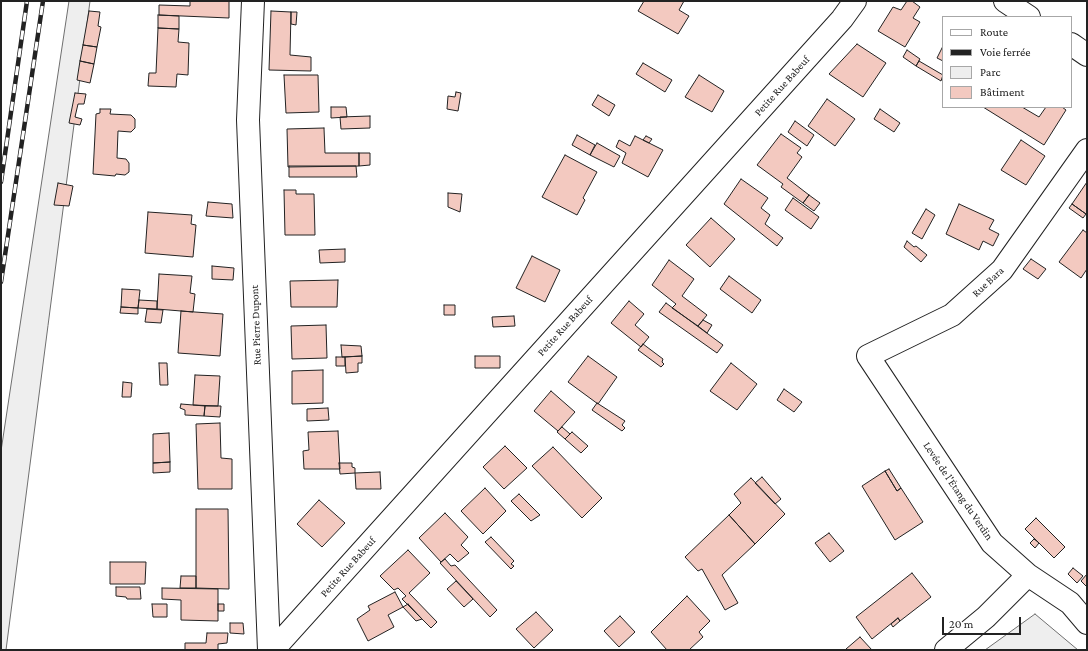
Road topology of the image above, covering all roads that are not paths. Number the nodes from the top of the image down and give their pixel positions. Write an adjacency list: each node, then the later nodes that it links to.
1 (253, 1): 11 (street, Rue Pierre Dupont)
2 (855, 1): 12 (street, Petite Rue Babeuf)
3 (1005, 1): 4 (street)
4 (1028, 16)
5 (1072, 45): 6 (street)
6 (1087, 55)
7 (1087, 150): 8 (street, Rue Bara)
8 (868, 356): 9 (street, Levée de l'Étang du Verdin)
9 (1028, 575): 10 (street, Levée de l'Étang du Verdin); 13 (street)
10 (1087, 623)
11 (269, 650)
12 (273, 650)
13 (946, 650)

